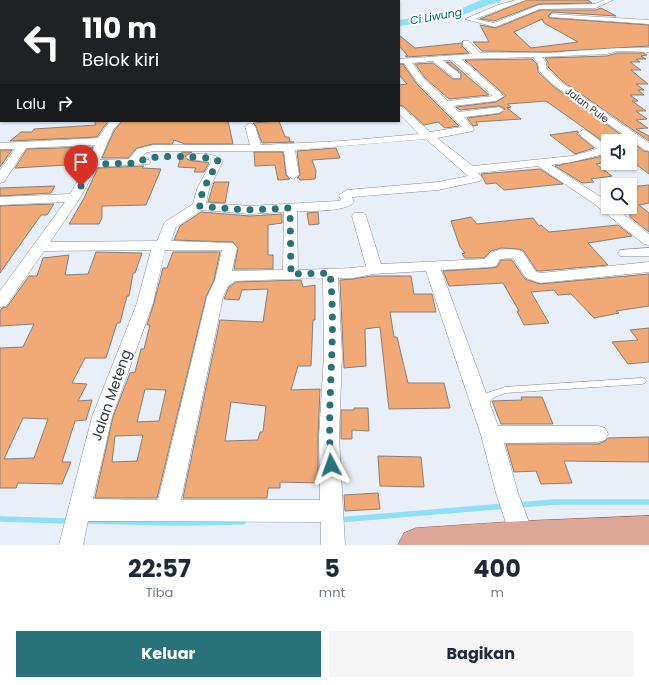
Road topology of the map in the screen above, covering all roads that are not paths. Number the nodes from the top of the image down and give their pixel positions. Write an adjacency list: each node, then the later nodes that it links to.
1 (523, 0): 3 (street)
2 (610, 0): 5 (street)
3 (510, 3): 6 (street); 6 (street)
4 (551, 6): 5 (street); 6 (street); 7 (street)
5 (579, 6): 9 (street)
6 (538, 8)
7 (565, 16): 8 (street); 11 (street)
8 (582, 17): 9 (street); 12 (street)
9 (597, 17): 10 (street)
10 (649, 22)
11 (558, 23)
12 (588, 24)
13 (466, 43): 15 (street)
14 (649, 50): 16 (street)
15 (478, 55): 16 (street); 17 (street)
16 (535, 55): 35 (street, Jalan Pule)
17 (454, 57): 18 (street); 23 (street)
18 (434, 58): 19 (street); 22 (street)
19 (402, 60): 20 (street)
20 (412, 68): 21 (street); 23 (street)
21 (400, 69)
22 (457, 76)
23 (445, 104): 26 (street)
24 (400, 110): 30 (street)
25 (499, 110): 26 (street)
26 (457, 115): 30 (street)
27 (114, 122): 31 (street)
28 (250, 126): 37 (street)
29 (583, 133): 34 (street)
30 (428, 136): 36 (street); 42 (street)
31 (103, 141): 33 (street); 41 (street)
32 (0, 146): 33 (street)
33 (22, 146): 44 (street)
34 (601, 146)
35 (646, 146)
36 (289, 147): 37 (street); 43 (street)
37 (256, 148): 39 (street)
38 (601, 152): 40 (street)
39 (205, 153): 41 (street); 47 (street)
40 (541, 163): 42 (street); 50 (street)
41 (93, 164): 45 (street)
42 (470, 170): 48 (street)
43 (293, 175)
44 (0, 179)
45 (74, 198): 46 (street); 51 (street)
46 (0, 201)
47 (199, 206): 48 (street); 52 (street, Jalan Meteng)
48 (290, 208): 59 (street)
49 (359, 216): 57 (street)
50 (649, 241)
51 (38, 247): 52 (street); 61 (street)
52 (161, 247): 60 (street); 67 (street, Jalan Meteng)
53 (649, 252): 54 (street)
54 (624, 253)
55 (432, 266): 56 (street); 57 (street); 63 (street)
56 (649, 267)
57 (373, 269): 58 (street)
58 (330, 273): 59 (street); 68 (street)
59 (291, 274): 60 (street)
60 (223, 280): 66 (street)
61 (0, 302)
62 (642, 380): 63 (lane)
63 (482, 408): 65 (street)
64 (598, 434): 65 (street)
65 (491, 435): 69 (street)
66 (167, 511): 67 (street); 68 (street)
67 (78, 514): 72 (street, Jalan Meteng)
68 (332, 514): 71 (street)
69 (521, 532): 70 (main road); 73 (main road)
70 (649, 533)
71 (333, 543)
72 (71, 545)
73 (416, 545)

